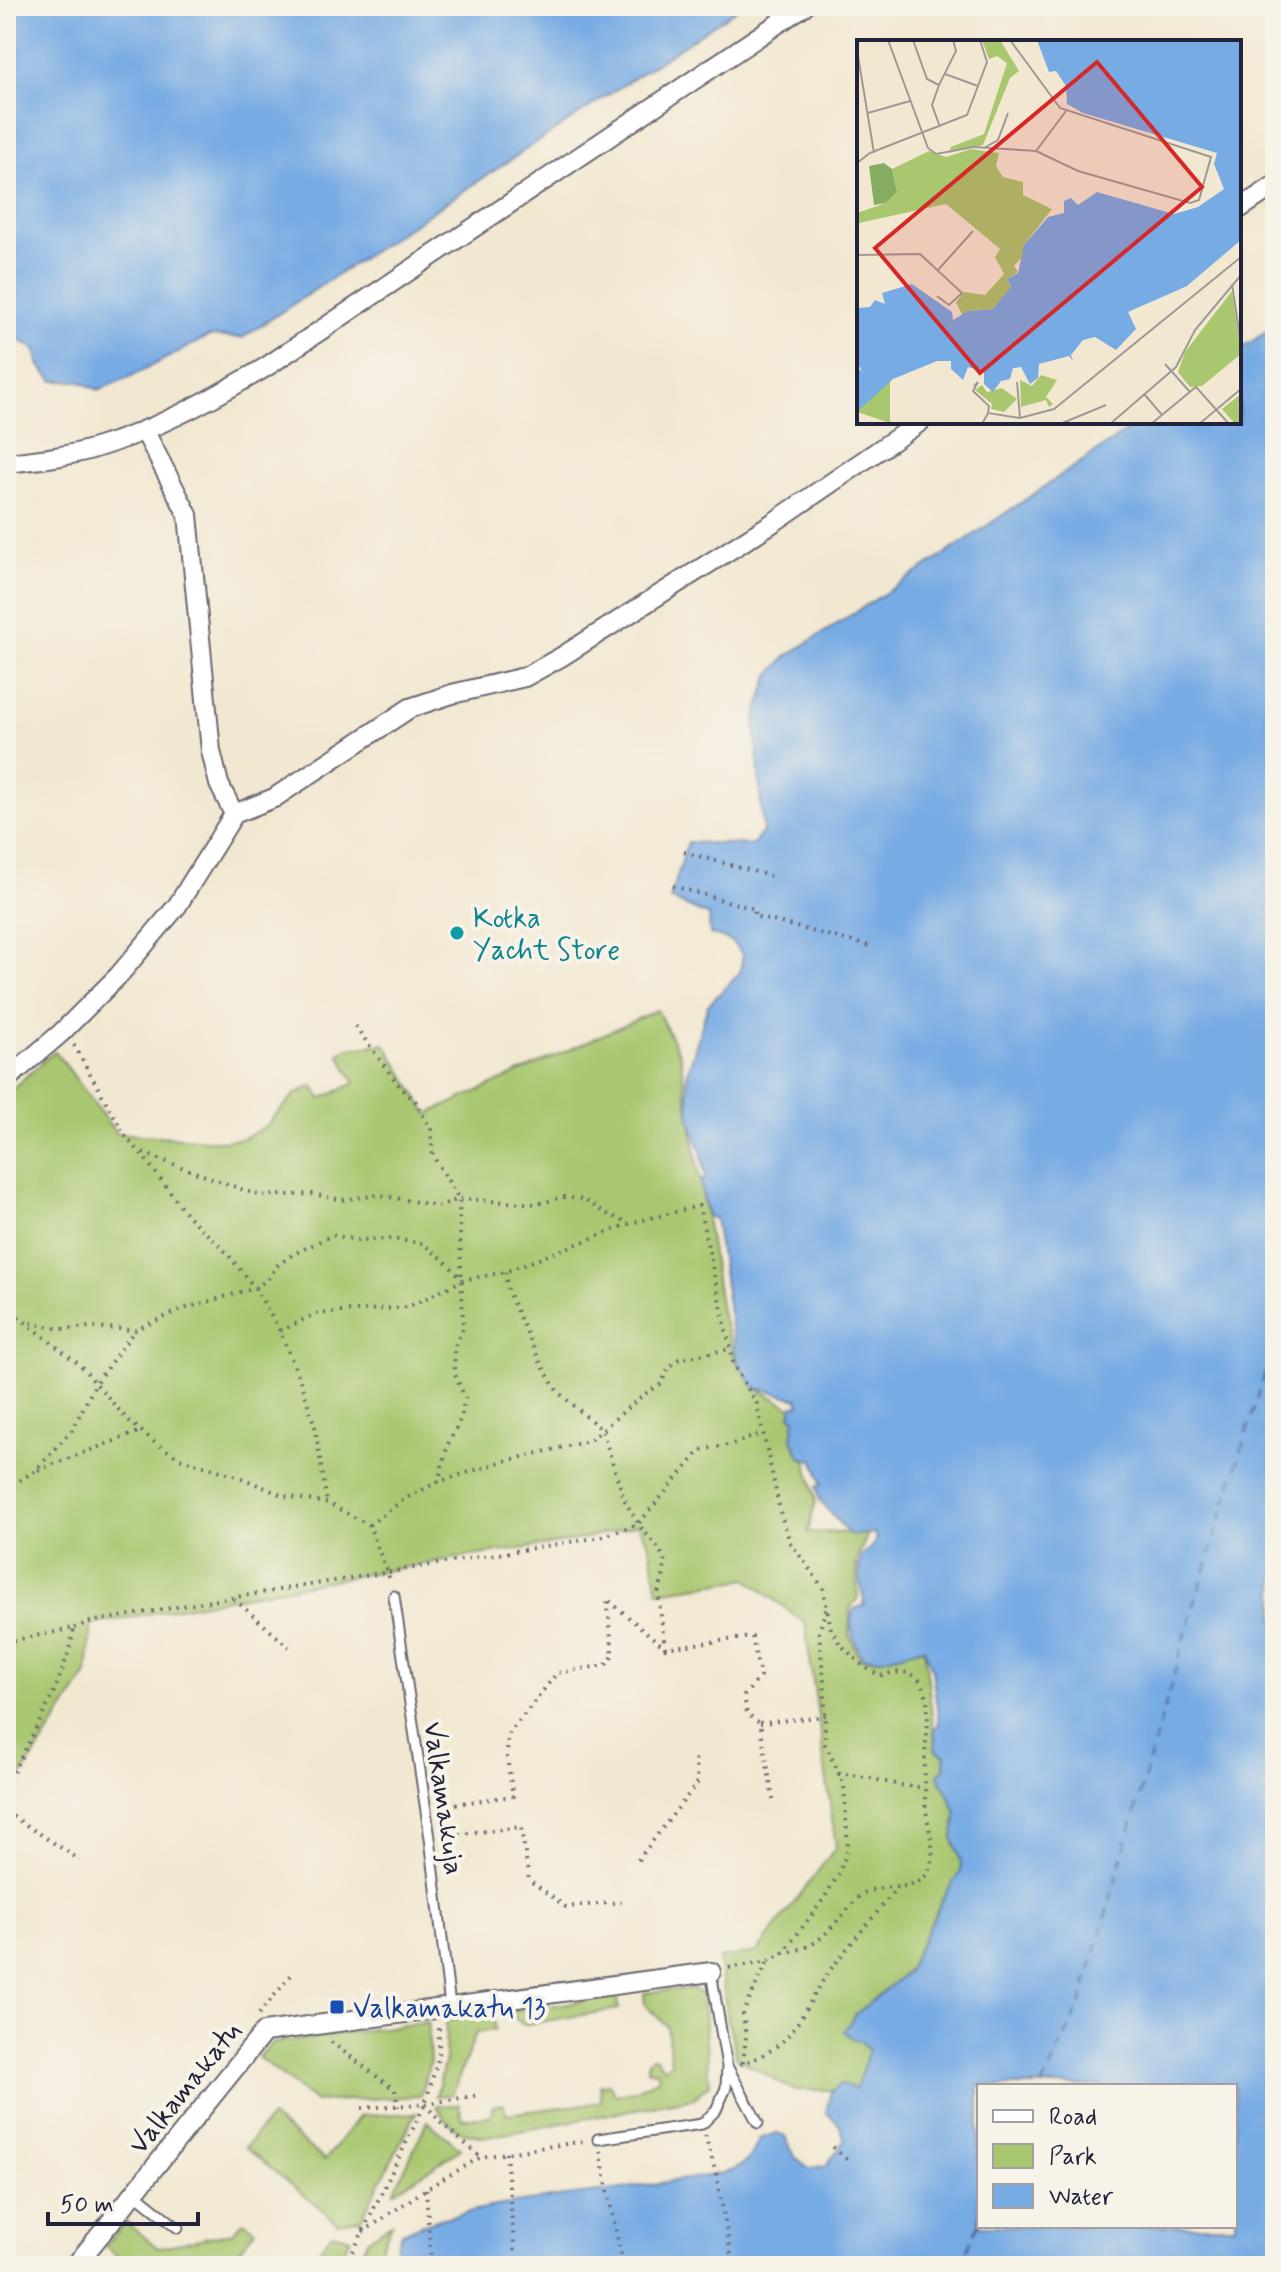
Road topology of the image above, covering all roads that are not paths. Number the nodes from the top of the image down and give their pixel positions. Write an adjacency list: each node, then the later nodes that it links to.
1 (804, 6): 5 (street)
2 (1275, 185): 3 (street)
3 (1241, 208)
4 (917, 424): 7 (street)
5 (144, 430): 6 (street); 7 (street)
6 (6, 463)
7 (234, 814): 8 (street)
8 (6, 1080)
9 (394, 1596): 11 (lane, Valkamakuja)
10 (711, 1972): 11 (street, Valkamakatu); 12 (lane)
11 (444, 2007): 15 (street, Valkamakatu)
12 (727, 2066): 13 (lane); 14 (lane)
13 (758, 2123)
14 (598, 2139)
15 (134, 2193): 16 (lane); 17 (street, Valkamakatu)
16 (178, 2228)
17 (75, 2266)

